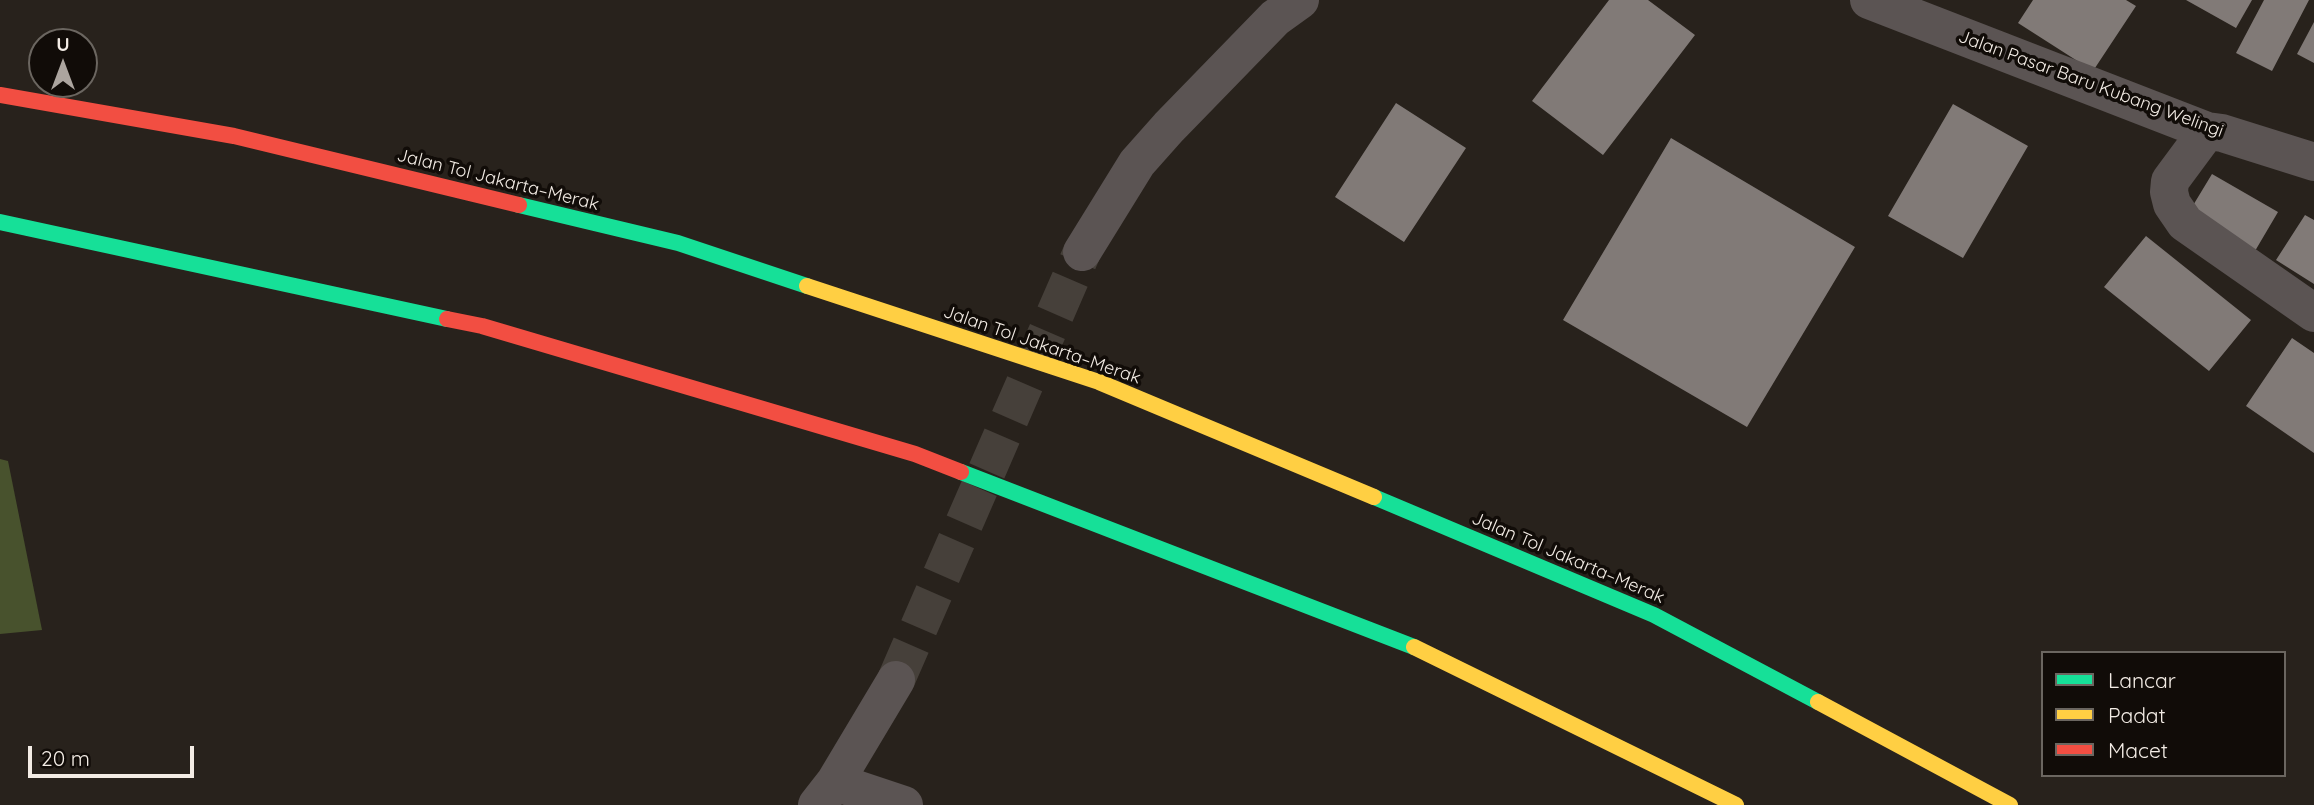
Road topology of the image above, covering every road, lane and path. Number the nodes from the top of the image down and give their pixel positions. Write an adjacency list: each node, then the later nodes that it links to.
1 (1300, 0): 7 (street)
2 (1870, 0): 4 (street, Jalan Pasar Baru Kubang Welingi)
3 (0, 95): 13 (highway, Jalan Tol Jakarta–Merak)
4 (2207, 131): 5 (street, Jalan Pasar Baru Kubang Welingi); 8 (street)
5 (2314, 162)
6 (0, 222): 12 (highway)
7 (1082, 252)
8 (2314, 313)
9 (896, 680): 10 (street)
10 (826, 794): 11 (street)
11 (904, 805)
12 (1736, 805)
13 (2010, 805)

